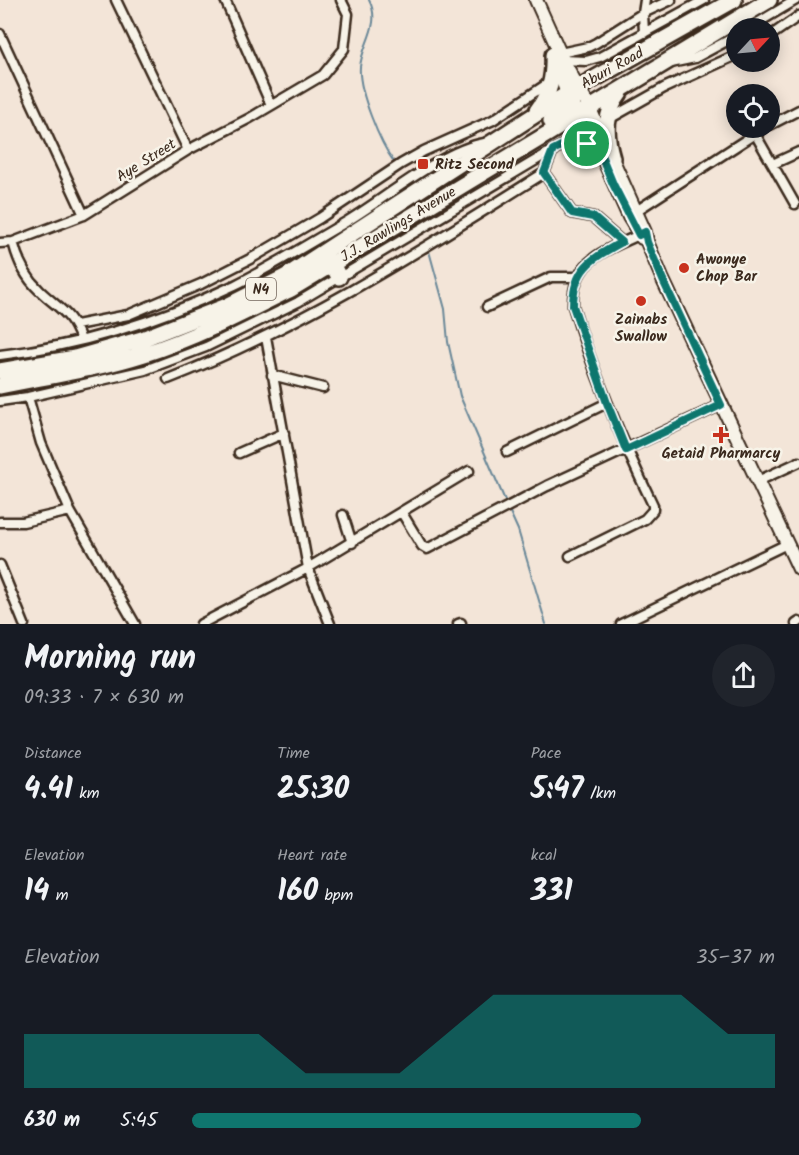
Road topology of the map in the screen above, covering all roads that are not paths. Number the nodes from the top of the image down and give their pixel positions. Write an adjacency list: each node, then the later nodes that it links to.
1 (116, 0): 35 (street, Aye Street)
2 (225, 0): 26 (street)
3 (341, 0): 26 (street)
4 (528, 0): 20 (main road)
5 (536, 0): 20 (main road)
6 (645, 0): 12 (street)
7 (671, 0): 12 (street)
8 (704, 0): 16 (street)
9 (734, 0): 25 (highway, Aburi Road / N4)
10 (769, 0): 22 (highway, J.J. Rawlings Avenue / N4)
11 (796, 0): 14 (street)
12 (643, 13): 16 (street); 20 (street)
13 (799, 16): 15 (street)
14 (766, 18)
15 (780, 29)
16 (644, 33): 20 (street)
17 (0, 34): 19 (street)
18 (726, 41): 22 (street)
19 (3, 50): 43 (street)
20 (558, 52): 23 (highway); 25 (main road)
21 (726, 59): 29 (street)
22 (664, 64): 24 (highway, J.J. Rawlings Avenue / N4)
23 (553, 80): 28 (highway); 52 (street)
24 (624, 88): 25 (highway, J.J. Rawlings Avenue / N4); 29 (highway)
25 (578, 101): 28 (highway, Aburi Road / N4); 34 (main road); 38 (main road); 48 (highway, J.J. Rawlings Avenue / N4)
26 (271, 105): 35 (street)
27 (799, 110): 30 (street)
28 (533, 117): 33 (highway, Aburi Road / N4)
29 (607, 120): 38 (highway)
30 (780, 120)
31 (745, 138): 42 (street)
32 (758, 138): 39 (street)
33 (494, 142): 51 (highway, J.J. Rawlings Avenue / N4)
34 (596, 143): 36 (street); 44 (main road)
35 (188, 150): 43 (street, Aye Street)
36 (553, 150): 40 (street); 48 (street)
37 (799, 152): 39 (street)
38 (612, 158): 42 (main road)
39 (773, 164): 41 (street)
40 (544, 173): 46 (street); 53 (street)
41 (795, 204)
42 (636, 211): 44 (main road)
43 (84, 215): 45 (street, Aye Street)
44 (644, 237): 46 (street); 64 (main road)
45 (13, 242): 47 (street, Aye Street); 52 (street)
46 (622, 242): 49 (street)
47 (0, 243)
48 (336, 271): 59 (highway, J.J. Rawlings Avenue / N4); 61 (street)
49 (577, 277): 50 (street); 63 (street)
50 (487, 307)
51 (182, 315): 54 (street); 56 (highway, J.J. Rawlings Avenue / N4)
52 (76, 325): 54 (street)
53 (266, 336): 57 (street); 58 (street)
54 (81, 340): 55 (street)
55 (0, 355)
56 (0, 370)
57 (272, 375): 60 (street); 65 (street)
58 (168, 379)
59 (0, 386)
60 (323, 388)
61 (28, 397): 62 (street); 72 (street)
62 (0, 400)
63 (607, 403): 66 (street); 67 (street)
64 (721, 405): 66 (street); 71 (main road)
65 (284, 433): 68 (street); 80 (street)
66 (626, 450): 73 (street); 78 (street)
67 (507, 452)
68 (239, 453)
69 (799, 462): 71 (street)
70 (469, 471): 73 (street)
71 (758, 481): 77 (main road)
72 (70, 511): 75 (street); 84 (street)
73 (402, 513): 76 (street)
74 (343, 515): 76 (street)
75 (0, 522)
76 (352, 543): 80 (street)
77 (787, 543): 81 (main road); 87 (street)
78 (570, 556)
79 (0, 565): 83 (street)
80 (308, 568): 82 (street); 86 (street)
81 (799, 569)
82 (219, 620): 85 (street)
83 (24, 624)
84 (135, 624)
85 (201, 624)
86 (330, 624)
87 (621, 624)

